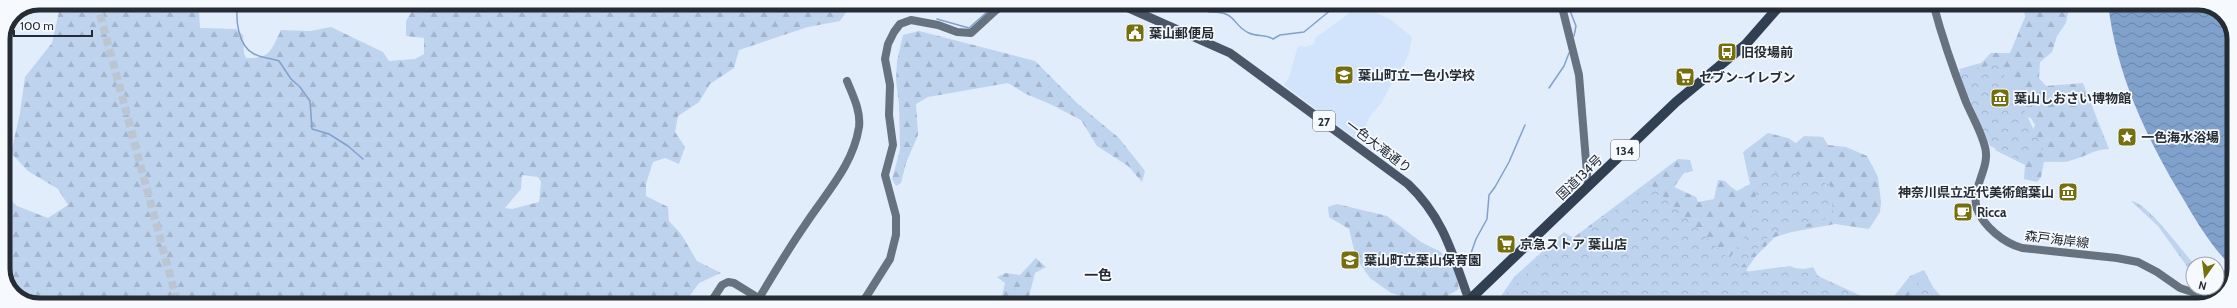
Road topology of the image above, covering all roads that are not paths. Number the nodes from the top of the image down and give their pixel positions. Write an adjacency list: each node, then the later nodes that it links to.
1 (995, 10): 12 (street)
2 (1133, 10): 13 (main road, 一色大滝通り / 27)
3 (1563, 10): 7 (street)
4 (1776, 10): 7 (highway, 国道134号 / 134)
5 (1936, 10): 8 (street, 森戸海岸線)
6 (847, 81): 11 (street)
7 (1588, 186): 14 (highway, 国道134号 / 134)
8 (2206, 297)
9 (714, 298): 10 (street)
10 (753, 298)
11 (759, 298)
12 (866, 298)
13 (1465, 298)
14 (1472, 298)

